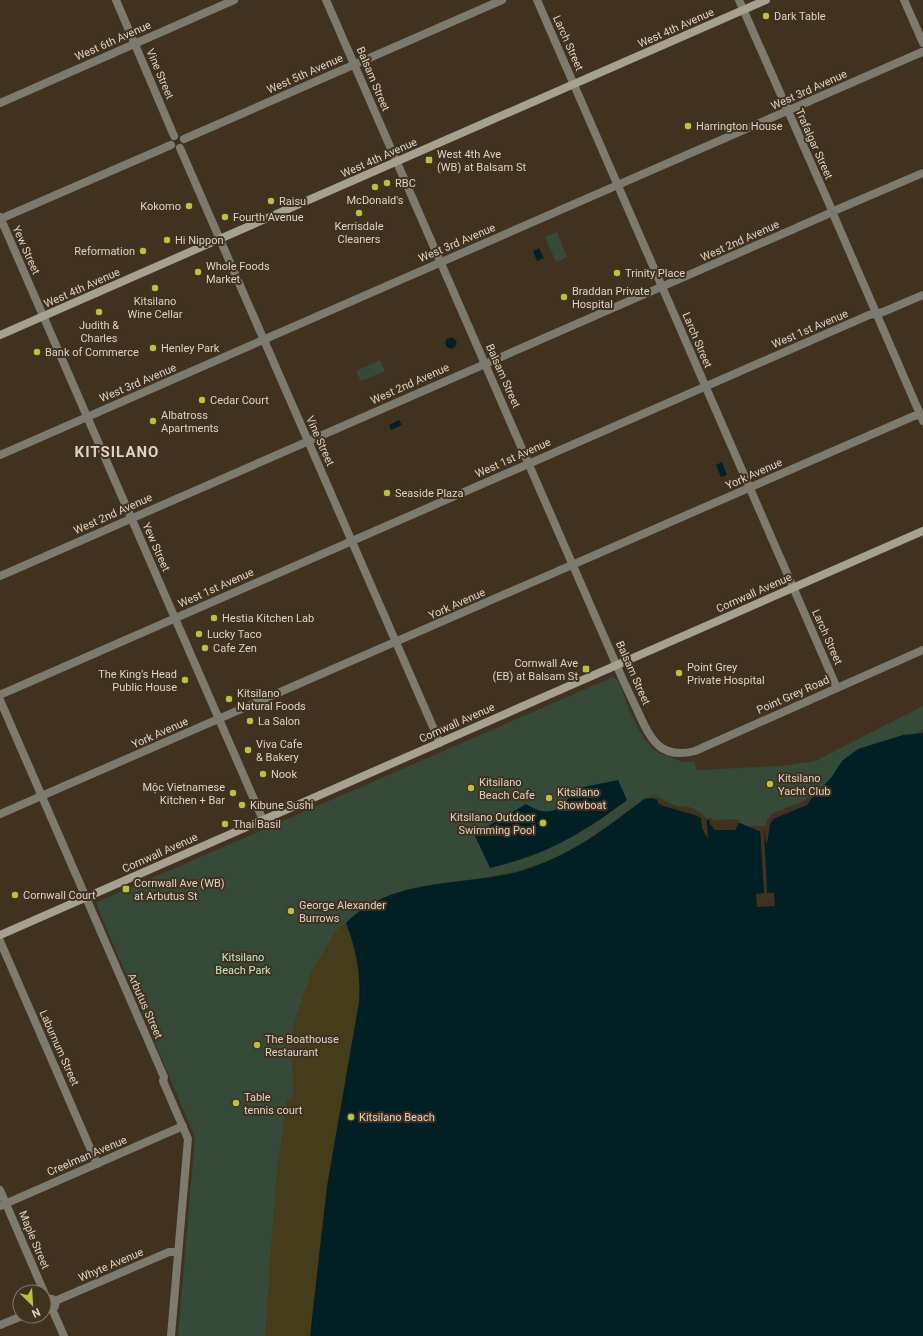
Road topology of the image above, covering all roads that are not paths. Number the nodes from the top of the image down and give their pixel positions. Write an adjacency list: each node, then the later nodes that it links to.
1 (116, 0): 11 (street, Vine Street)
2 (234, 0): 11 (street, West 6th Avenue)
3 (326, 0): 13 (street, Balsam Street)
4 (502, 0): 13 (street, West 5th Avenue)
5 (537, 0): 14 (street, Larch Street)
6 (739, 0): 9 (street, Trafalgar Street)
7 (766, 0): 9 (main road, West 4th Avenue)
8 (904, 0): 10 (street)
9 (744, 10): 14 (main road, West 4th Avenue); 16 (street, Trafalgar Street)
10 (923, 43)
11 (134, 44): 15 (street, West 6th Avenue); 17 (street, Vine Street)
12 (923, 51): 16 (street, West 3rd Avenue)
13 (355, 64): 18 (street, West 5th Avenue); 21 (street, Balsam Street)
14 (574, 85): 21 (main road, West 4th Avenue); 23 (street, Larch Street)
15 (0, 103)
16 (788, 111): 23 (street, West 3rd Avenue); 24 (street, Trafalgar Street)
17 (174, 136): 18 (street); 19 (street)
18 (184, 139): 20 (street)
19 (171, 145): 20 (street); 25 (street)
20 (180, 148): 26 (street, Vine Street)
21 (397, 162): 26 (main road, West 4th Avenue); 27 (street, Balsam Street)
22 (923, 173): 24 (street, West 2nd Avenue)
23 (618, 185): 27 (street, West 3rd Avenue); 28 (street, Larch Street)
24 (832, 212): 28 (street, West 2nd Avenue); 30 (street, Trafalgar Street)
25 (0, 218): 31 (street, Yew Street)
26 (220, 239): 31 (main road, West 4th Avenue); 33 (street, Vine Street)
27 (441, 262): 33 (street, West 3rd Avenue); 34 (street, Balsam Street)
28 (663, 287): 34 (street, West 2nd Avenue); 35 (street, Larch Street)
29 (923, 295): 30 (street, West 1st Avenue)
30 (877, 314): 35 (street, West 1st Avenue); 37 (street, Trafalgar Street)
31 (43, 316): 32 (main road, West 4th Avenue); 36 (street, Yew Street)
32 (0, 335)
33 (264, 340): 36 (street, West 3rd Avenue); 38 (street, Vine Street)
34 (485, 363): 38 (street, West 2nd Avenue); 40 (street, Balsam Street)
35 (706, 386): 40 (street, West 1st Avenue); 41 (street, Larch Street)
36 (87, 417): 39 (street, West 3rd Avenue); 42 (street, Yew Street)
37 (922, 417): 41 (street, York Avenue)
38 (308, 441): 42 (street, West 2nd Avenue); 44 (street, Vine Street)
39 (0, 455)
40 (529, 463): 44 (street, West 1st Avenue); 45 (street, Balsam Street)
41 (750, 487): 45 (street, York Avenue); 47 (street, Larch Street)
42 (132, 518): 46 (street, West 2nd Avenue); 48 (street, Yew Street)
43 (923, 531): 47 (main road, Cornwall Avenue)
44 (351, 540): 48 (street, West 1st Avenue); 49 (street, Vine Street)
45 (573, 564): 49 (street, York Avenue); 51 (street, Balsam Street)
46 (0, 576)
47 (793, 588): 51 (main road, Cornwall Avenue); 52 (street, Larch Street)
48 (175, 618): 53 (street, West 1st Avenue); 54 (street, Yew Street)
49 (396, 643): 54 (street, York Avenue); 55 (street, Vine Street)
50 (923, 650): 52 (street, Point Grey Road)
51 (617, 665): 55 (main road, Cornwall Avenue); 56 (street, Balsam Street)
52 (837, 688): 56 (street, Point Grey Road)
53 (1, 696): 57 (street, Arbutus Street)
54 (219, 719): 57 (street, York Avenue); 59 (street, Yew Street)
55 (440, 743): 59 (main road, Cornwall Avenue)
56 (671, 751)
57 (42, 796): 58 (street, York Avenue); 60 (street, Arbutus Street)
58 (0, 814)
59 (264, 820): 60 (main road, Cornwall Avenue)
60 (85, 898): 61 (main road, Cornwall Avenue); 63 (street, Arbutus Street)
61 (0, 935)
62 (0, 941): 64 (street, Laburnum Street)
63 (183, 1126): 64 (street, Creelman Avenue); 67 (street, Arbutus Street)
64 (97, 1164): 66 (street, Creelman Avenue)
65 (0, 1190): 66 (street, Maple Street)
66 (3, 1204): 68 (street, Maple Street)
67 (177, 1252): 69 (street, Whyte Avenue); 74 (street, Arbutus Street)
68 (40, 1284)
69 (52, 1303)
70 (52, 1310): 73 (street, Maple Street)
71 (12, 1320): 72 (street)
72 (0, 1325)
73 (64, 1336)
74 (170, 1336)

